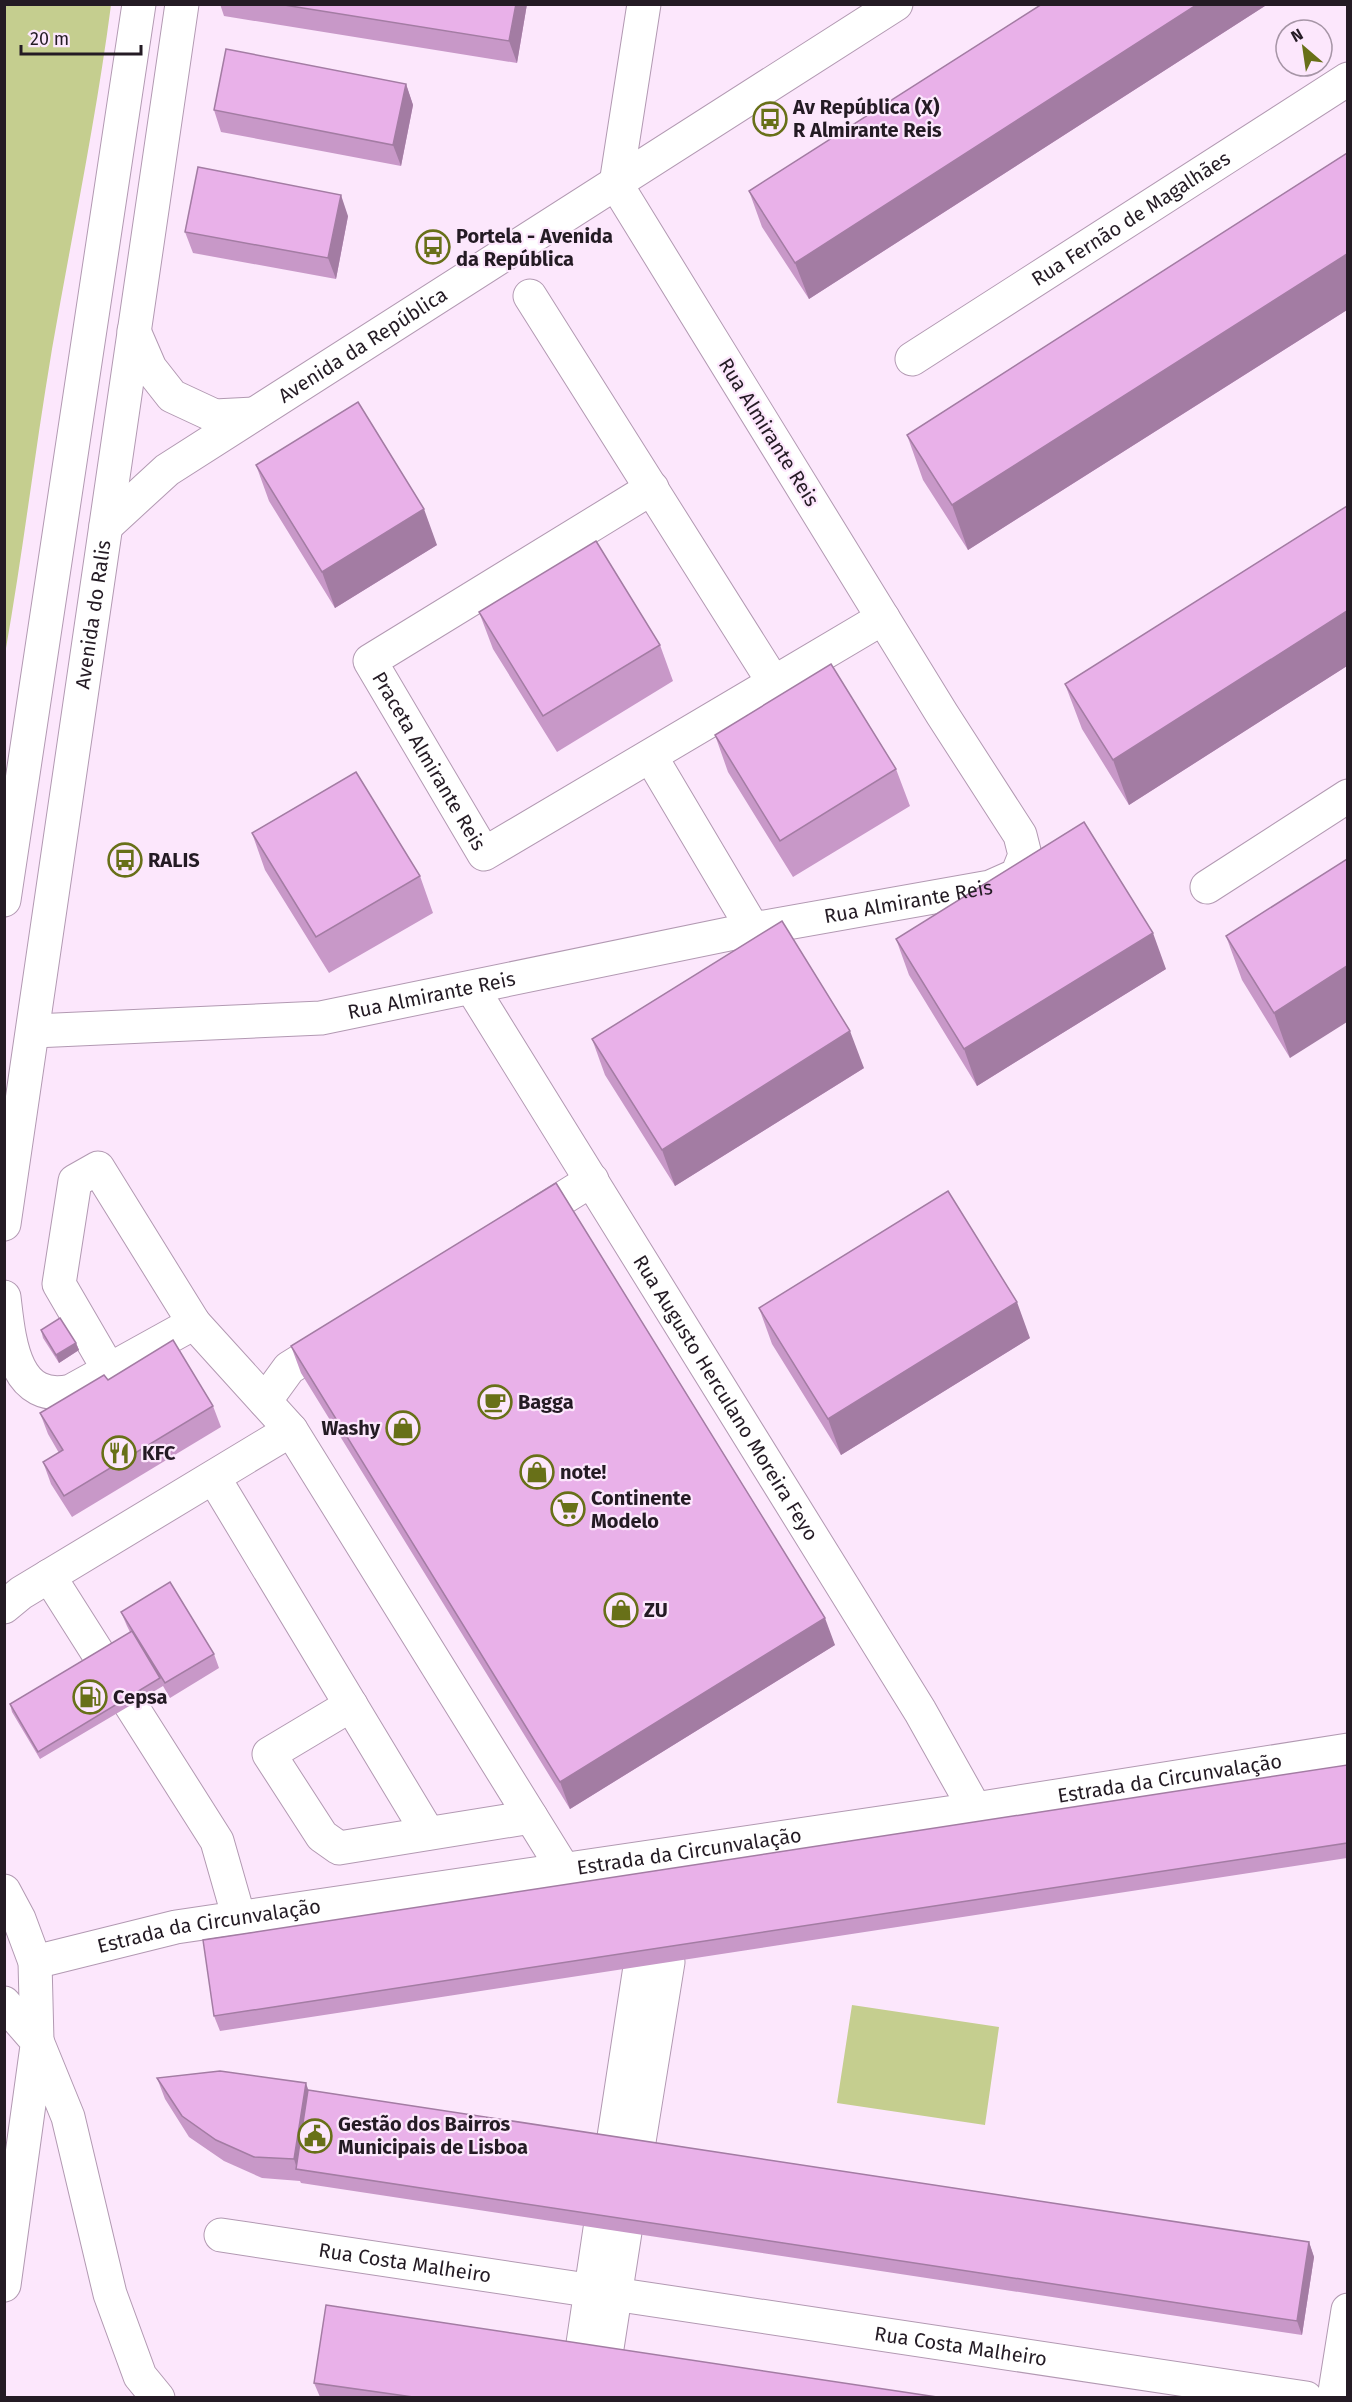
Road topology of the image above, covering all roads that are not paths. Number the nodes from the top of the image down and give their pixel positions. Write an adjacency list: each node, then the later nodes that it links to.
1 (139, 4): 18 (main road)
2 (182, 4): 8 (main road, Avenida do Ralis)
3 (644, 4): 6 (main road)
4 (896, 4): 6 (main road, Avenida da República)
5 (1347, 79): 9 (main road, Rua Fernão de Magalhães)
6 (616, 184): 10 (main road, Avenida da República); 13 (main road, Rua Almirante Reis)
7 (530, 296): 11 (main road)
8 (134, 331): 10 (main road); 12 (main road, Avenida do Ralis)
9 (912, 359)
10 (254, 414): 12 (main road, Avenida da República)
11 (652, 489): 14 (main road); 15 (main road, Praceta Almirante Reis)
12 (106, 526): 21 (main road, Avenida do Ralis)
13 (883, 618): 14 (main road, Praceta Almirante Reis); 19 (main road, Rua Almirante Reis)
14 (774, 683): 15 (main road, Praceta Almirante Reis)
15 (651, 757): 19 (main road)
16 (1347, 796): 17 (main road)
17 (1207, 887)
18 (4, 900)
19 (753, 929): 20 (main road, Rua Almirante Reis)
20 (472, 988): 21 (main road, Rua Almirante Reis); 22 (main road, Rua Augusto Herculano Moreira Feyo)
21 (34, 1030): 23 (main road, Avenida do Ralis)
22 (592, 1180): 24 (main road); 36 (main road, Rua Augusto Herculano Moreira Feyo)
23 (4, 1224)
24 (503, 1235)
25 (4, 1297): 28 (main road)
26 (194, 1323): 28 (main road); 28 (main road); 29 (main road)
27 (359, 1324): 29 (main road)
28 (109, 1370)
29 (265, 1401): 30 (main road)
30 (291, 1430): 31 (main road); 37 (main road)
31 (214, 1478): 32 (main road); 34 (main road)
32 (50, 1576): 33 (main road); 41 (main road)
33 (4, 1607)
34 (351, 1706): 38 (main road); 38 (main road)
35 (1347, 1750): 36 (main road, Estrada da Circunvalação)
36 (975, 1809): 39 (main road, Estrada da Circunvalação)
37 (531, 1817): 38 (main road); 39 (main road)
38 (428, 1833)
39 (564, 1870): 41 (main road, Estrada da Circunvalação)
40 (4, 1891): 42 (main road)
41 (238, 1918): 42 (main road, Estrada da Circunvalação)
42 (35, 1962): 45 (main road)
43 (654, 1965): 46 (main road)
44 (4, 2003): 45 (main road)
45 (37, 2041): 49 (main road); 53 (main road)
46 (625, 2152)
47 (612, 2231): 50 (main road)
48 (221, 2235): 50 (main road, Rua Costa Malheiro)
49 (4, 2285)
50 (603, 2292): 52 (main road); 54 (main road, Rua Costa Malheiro)
51 (1347, 2310): 55 (main road)
52 (593, 2359)
53 (158, 2397)
54 (1306, 2397)
55 (1334, 2397)

